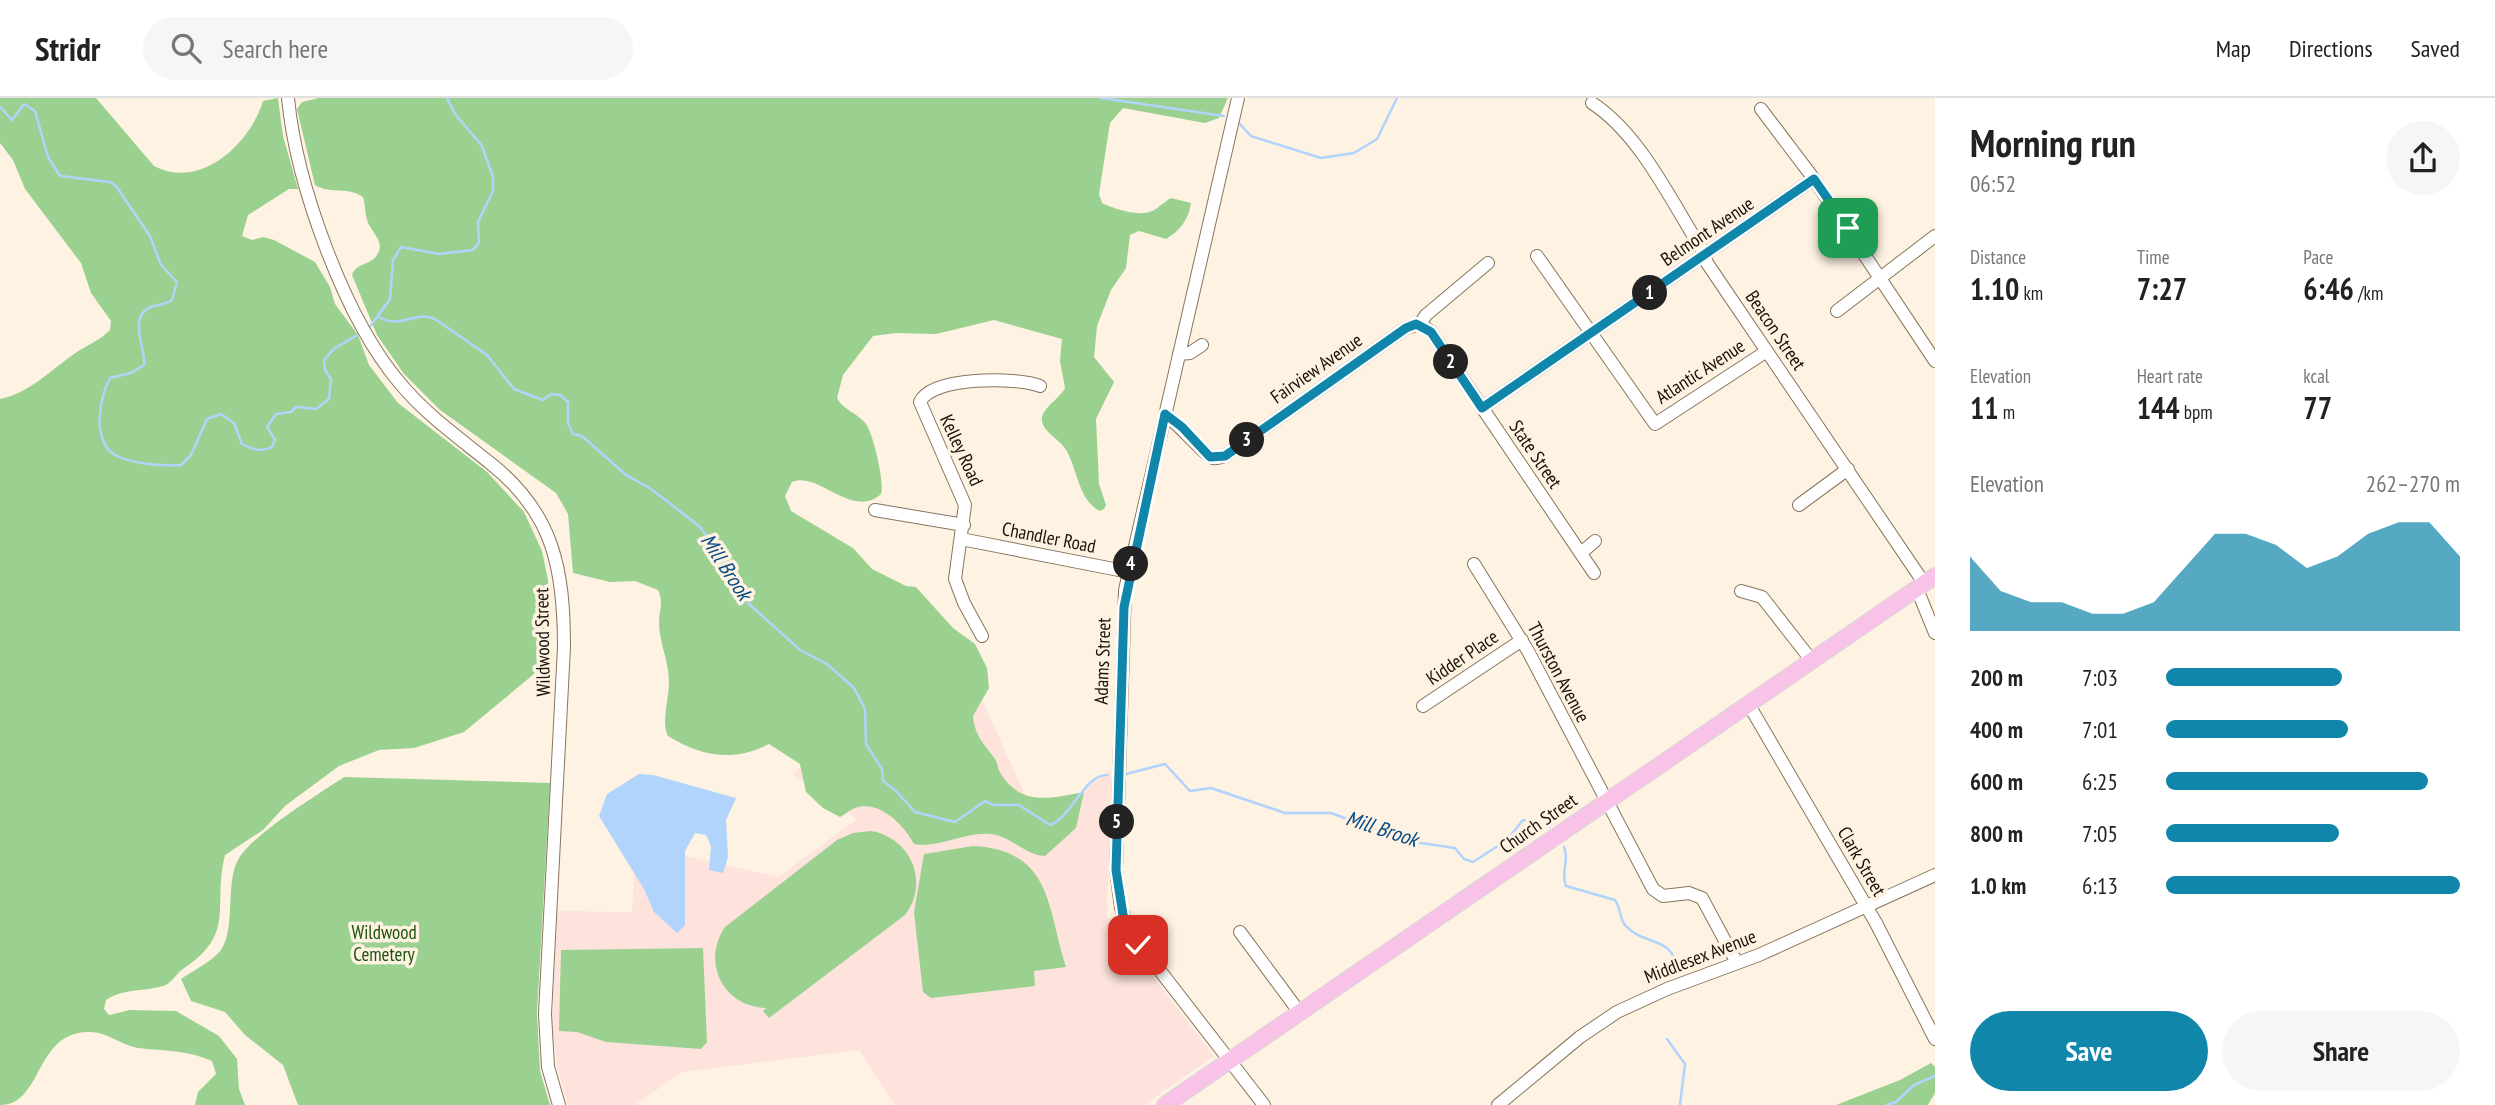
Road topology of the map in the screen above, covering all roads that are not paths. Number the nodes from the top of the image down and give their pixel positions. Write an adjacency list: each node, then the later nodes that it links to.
1 (288, 98): 47 (street, Wildwood Street)
2 (1238, 98): 16 (street, Adams Street)
3 (1592, 103): 8 (street, Beacon Street)
4 (1761, 108): 5 (street)
5 (1814, 179): 8 (street, Belmont Avenue); 10 (street)
6 (1935, 236): 10 (street)
7 (1537, 256): 13 (street)
8 (1705, 257): 13 (street, Belmont Avenue); 15 (street, Beacon Street)
9 (1488, 263): 12 (street, Fairview Avenue)
10 (1881, 277): 11 (street); 17 (street)
11 (1837, 311)
12 (1420, 324): 19 (street, State Street); 20 (street, Fairview Avenue)
13 (1591, 332): 15 (street, Atlantic Avenue); 19 (street, Belmont Avenue)
14 (1202, 345): 16 (street)
15 (1767, 351): 21 (street, Beacon Street)
16 (1179, 355): 20 (street, Adams Street)
17 (1935, 361)
18 (1040, 386): 24 (street, Kelley Road)
19 (1482, 408): 27 (street, State Street)
20 (1165, 414): 29 (street, Adams Street)
21 (1847, 469): 22 (street); 31 (street, Beacon Street)
22 (1799, 505)
23 (875, 510): 24 (street)
24 (964, 525): 25 (street, Kelley Road)
25 (961, 539): 29 (street, Chandler Road); 34 (street, Kelley Road)
26 (1595, 541): 27 (street)
27 (1581, 553): 30 (street, State Street)
28 (1474, 564): 35 (street, Thurston Avenue)
29 (1129, 572): 46 (street, Adams Street)
30 (1594, 573)
31 (1925, 583): 33 (street, Beacon Street); 36 (main road, Church Street)
32 (1741, 591): 36 (street)
33 (1935, 633)
34 (982, 636)
35 (1522, 640): 38 (street, Kidder Place); 39 (street, Thurston Avenue)
36 (1812, 662): 37 (main road, Church Street)
37 (1749, 705): 39 (main road, Church Street); 41 (street, Clark Street)
38 (1423, 706)
39 (1608, 801): 43 (street, Thurston Avenue); 44 (main road, Church Street)
40 (1935, 875): 41 (street, Middlesex Avenue)
41 (1866, 908): 43 (street, Middlesex Avenue); 45 (street, Clark Street)
42 (1240, 932): 44 (street)
43 (1738, 963): 50 (street, Middlesex Avenue)
44 (1300, 1013): 46 (main road, Church Street)
45 (1935, 1039)
46 (1229, 1062): 48 (main road, Church Street); 49 (street, Adams Street)
47 (559, 1105)
48 (1165, 1105)
49 (1264, 1105)
50 (1498, 1105)

